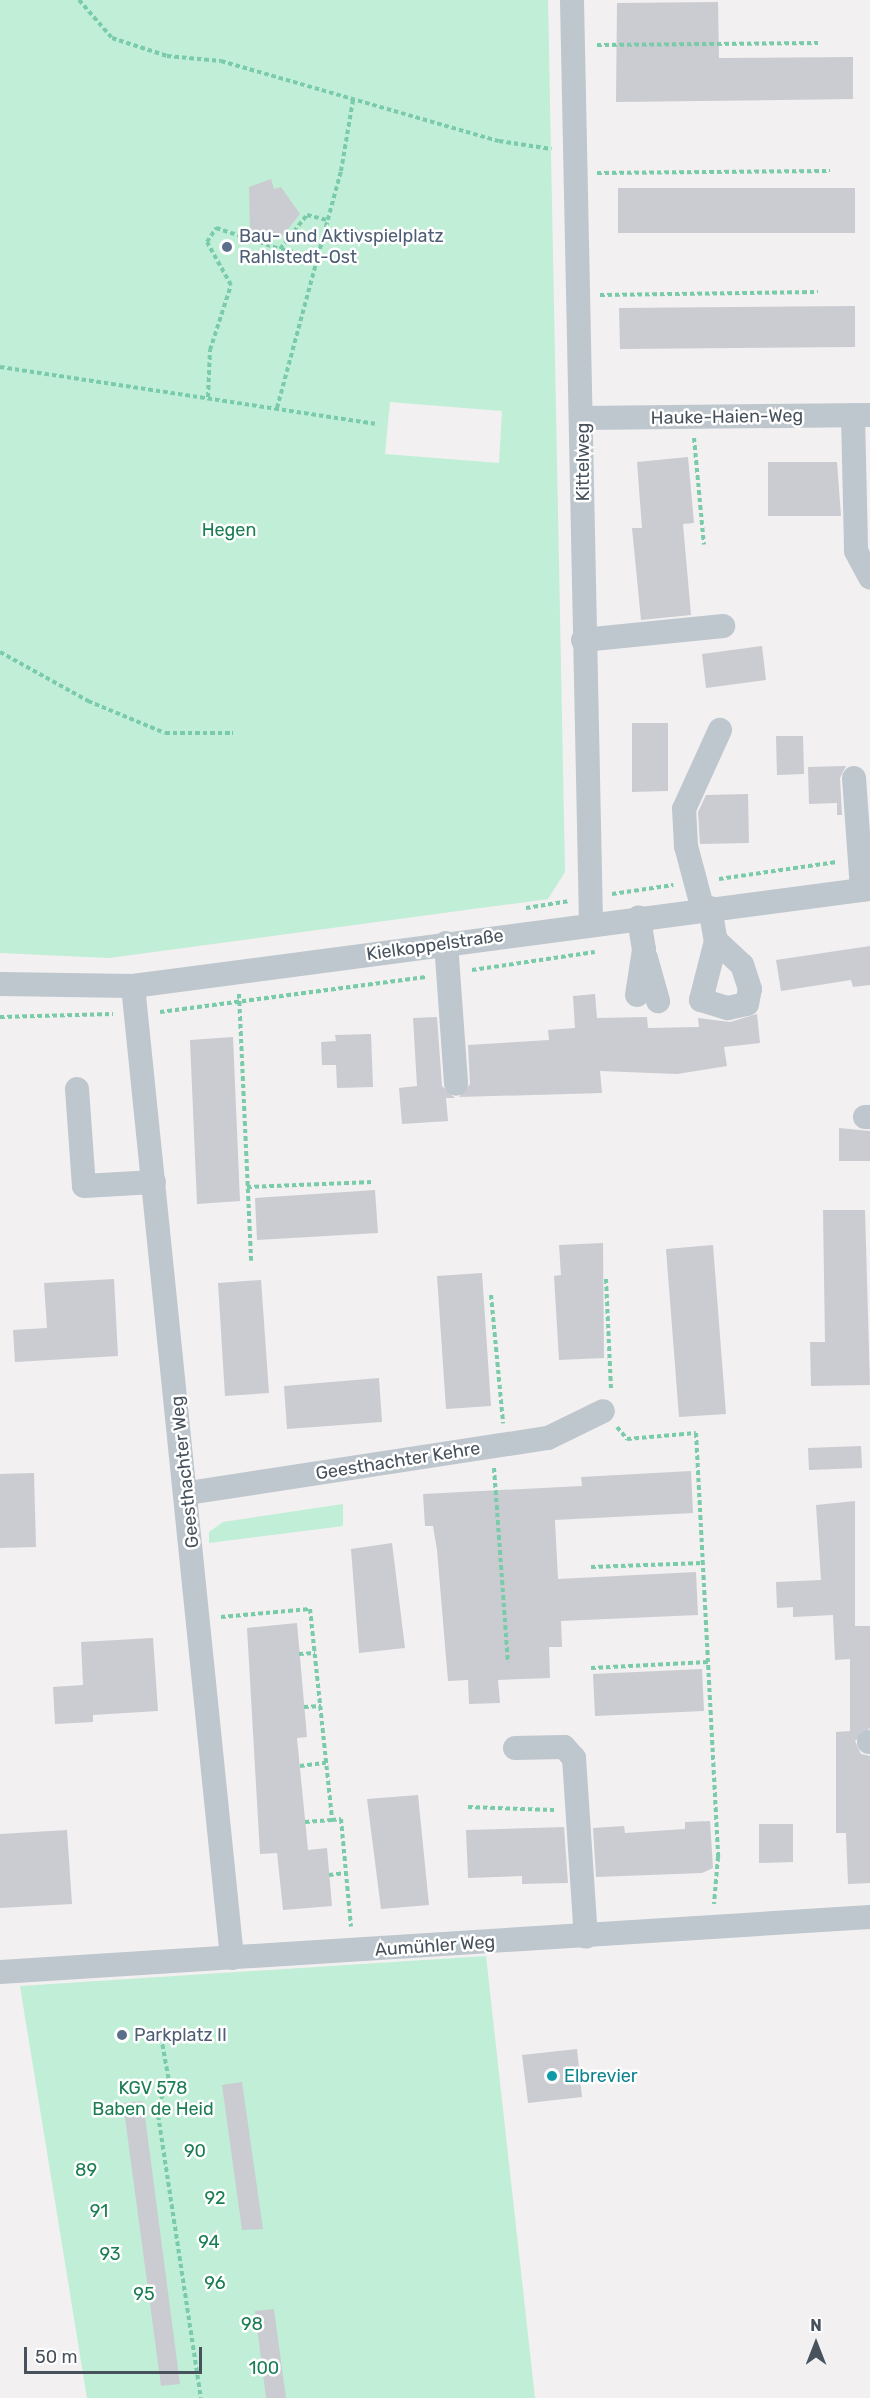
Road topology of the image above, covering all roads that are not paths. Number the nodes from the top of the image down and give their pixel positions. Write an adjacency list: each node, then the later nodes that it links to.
1 (572, 0): 3 (street, Kittelweg)
2 (862, 415): 3 (street, Hauke-Haien-Weg); 4 (street)
3 (583, 418): 6 (street, Kittelweg)
4 (870, 578)
5 (723, 626): 6 (street)
6 (583, 640): 12 (street, Kittelweg)
7 (720, 730): 10 (street)
8 (854, 778): 9 (street)
9 (866, 889): 10 (street, Kielkoppelstraße)
10 (706, 909): 11 (street, Kielkoppelstraße); 13 (street)
11 (639, 917): 12 (street, Kielkoppelstraße); 17 (street)
12 (591, 924): 14 (street, Kielkoppelstraße)
13 (716, 941)
14 (446, 943): 16 (street, Kielkoppelstraße); 18 (street)
15 (0, 984): 16 (street, Kielkoppelstraße)
16 (133, 986): 20 (street, Geesthachter Weg)
17 (647, 998)
18 (456, 1084)
19 (76, 1089): 20 (street)
20 (154, 1182): 22 (street, Geesthachter Weg)
21 (603, 1411): 22 (street, Geesthachter Kehre)
22 (188, 1493): 26 (street, Geesthachter Weg)
23 (515, 1748): 25 (street)
24 (870, 1917): 25 (street, Aumühler Weg)
25 (586, 1937): 26 (street, Aumühler Weg)
26 (232, 1958): 27 (street, Aumühler Weg)
27 (0, 1972)

